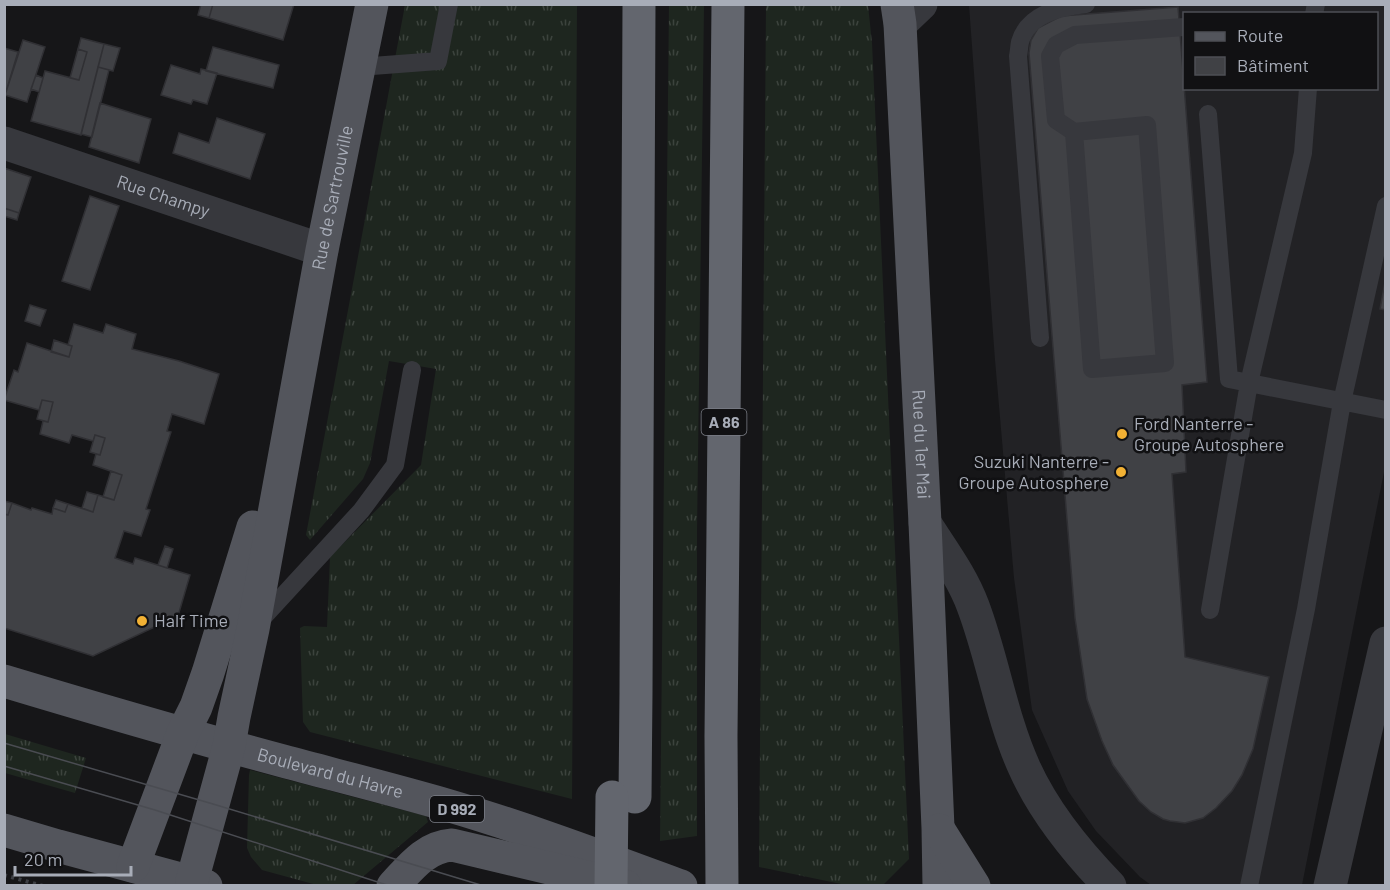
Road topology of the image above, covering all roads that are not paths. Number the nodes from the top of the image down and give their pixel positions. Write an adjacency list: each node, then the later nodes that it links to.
1 (372, 4): 8 (main road, Rue de Sartrouville)
2 (449, 4): 8 (lane)
3 (639, 4): 29 (highway)
4 (728, 4): 39 (highway, A 86)
5 (1086, 4): 15 (lane)
6 (906, 11): 21 (main road, Rue du 1er Mai)
7 (1183, 27): 11 (lane)
8 (359, 67): 14 (main road, Rue de Sartrouville)
9 (1308, 90): 17 (lane)
10 (1208, 114): 17 (lane)
11 (1074, 132): 11 (lane)
12 (4, 143): 14 (street, Rue Champy)
13 (1386, 206): 19 (lane)
14 (322, 250): 18 (main road, Rue de Sartrouville)
15 (1040, 338)
16 (412, 370): 23 (lane)
17 (1249, 383): 19 (lane); 22 (lane)
18 (296, 391): 23 (main road, Rue de Sartrouville); 27 (main road, Rue de Sartrouville)
19 (1342, 402): 20 (lane); 43 (lane)
20 (1386, 410)
21 (925, 523): 30 (main road, Rue du 1er Mai); 42 (street)
22 (1210, 610)
23 (253, 629): 28 (main road, Rue de Sartrouville)
24 (1386, 643): 26 (street)
25 (4, 681): 27 (main road, D 992)
26 (1380, 686): 44 (street)
27 (183, 733): 28 (main road, Boulevard du Havre / D 992); 32 (main road, Rue de Sartrouville)
28 (229, 746): 33 (main road, Rue de Sartrouville); 38 (main road, Boulevard du Havre / D 992)
29 (624, 797): 35 (highway, bridge); 37 (highway)
30 (938, 828): 40 (main road, Rue du 1er Mai); 41 (main road)
31 (4, 830): 32 (main road)
32 (130, 876): 33 (main road)
33 (189, 882)
34 (393, 885): 36 (main road)
35 (611, 885)
36 (625, 885)
37 (633, 885)
38 (681, 885)
39 (722, 885)
40 (939, 885)
41 (974, 885)
42 (1110, 885)
43 (1249, 885)
44 (1330, 885)

